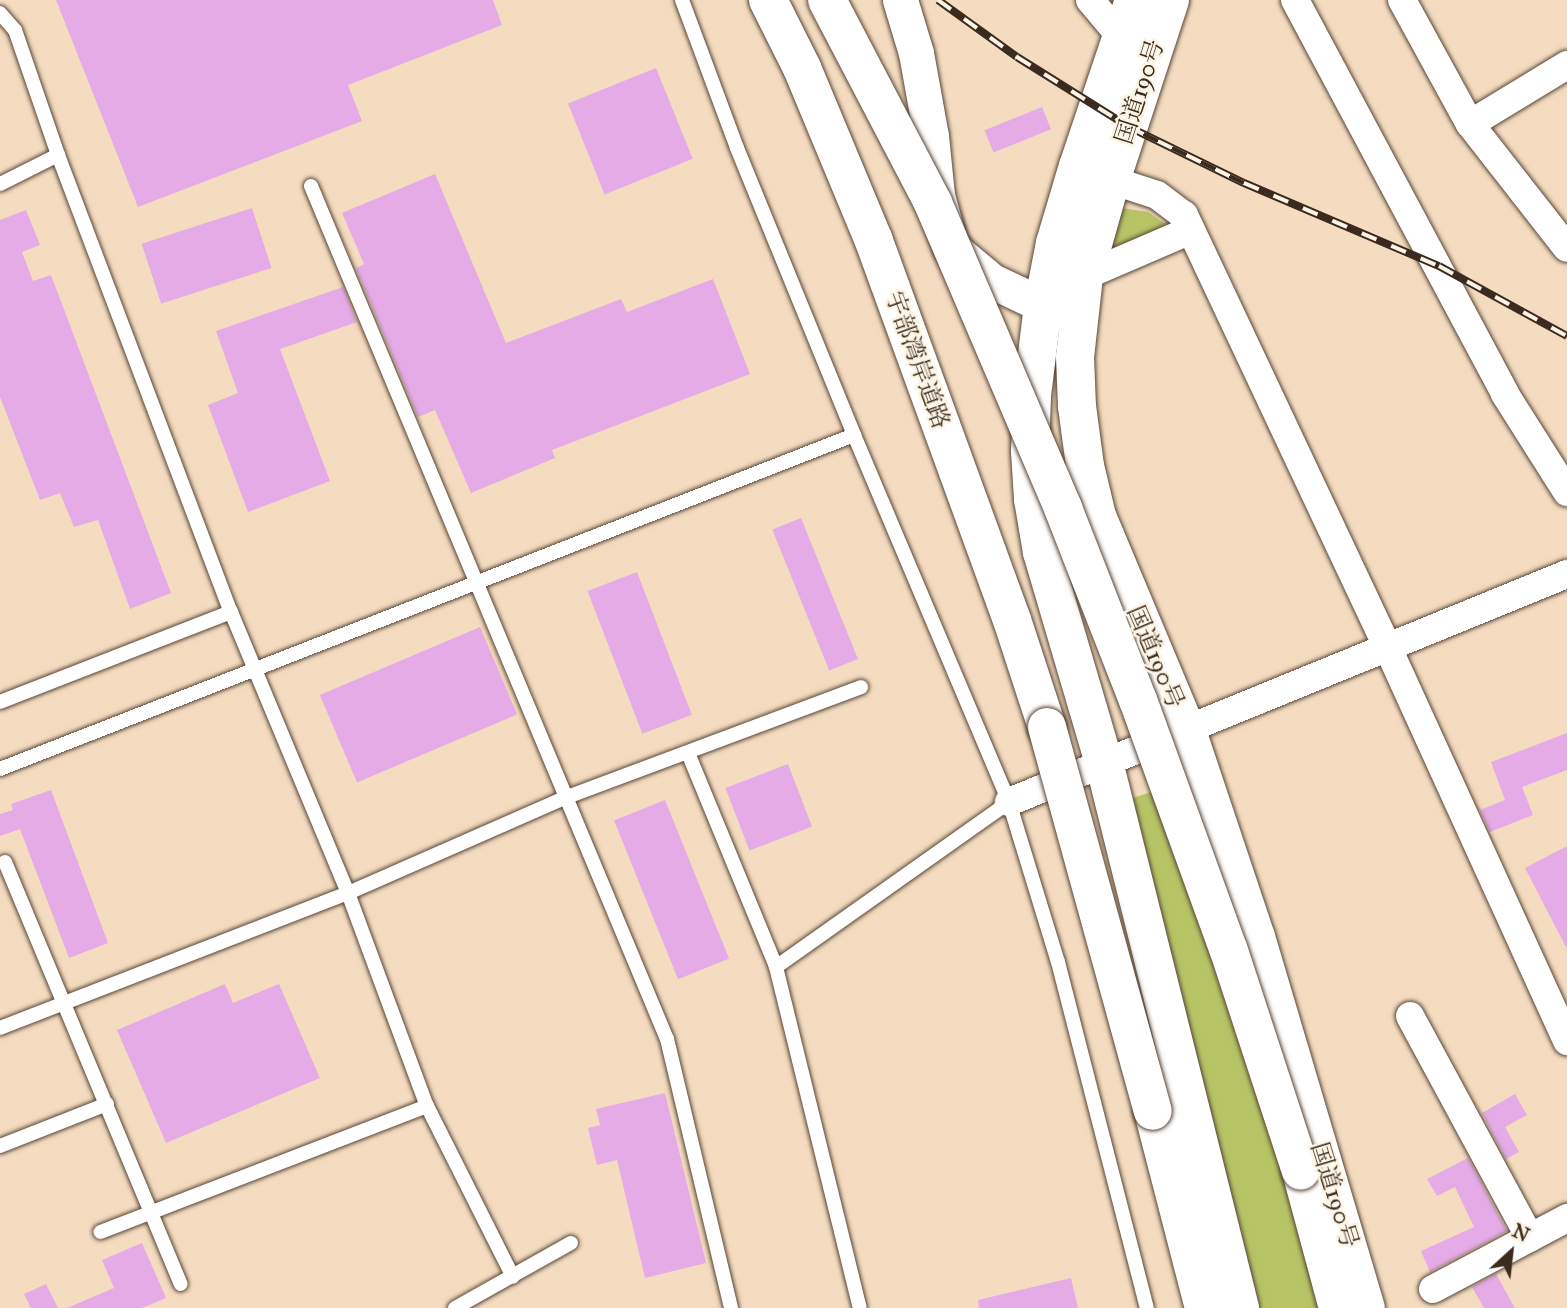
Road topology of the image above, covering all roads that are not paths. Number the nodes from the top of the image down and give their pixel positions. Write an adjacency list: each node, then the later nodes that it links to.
1 (682, 0): 22 (lane)
2 (768, 0): 59 (highway, 宇部湾岸道路, bridge)
3 (827, 0): 61 (highway, bridge)
4 (900, 0): 21 (street)
5 (1090, 0): 11 (street)
6 (1134, 0): 11 (highway, 国道190号)
7 (1170, 0): 11 (highway, 国道190号)
8 (1295, 0): 23 (street)
9 (1402, 0): 13 (street)
10 (0, 13): 14 (lane)
11 (1138, 43): 15 (highway, 国道190号); 21 (highway, 国道190号)
12 (1567, 65): 13 (street)
13 (1470, 124): 19 (street)
14 (58, 155): 16 (lane); 26 (lane)
15 (1111, 180): 18 (street); 20 (highway, 国道190号)
16 (0, 184)
17 (311, 186): 25 (lane)
18 (1191, 230): 20 (street); 27 (street)
19 (1567, 248)
20 (1084, 276): 21 (highway, 国道190号)
21 (1060, 309): 31 (highway, 国道190号); 33 (highway, 国道190号)
22 (853, 435): 25 (lane); 36 (lane)
23 (1567, 492)
24 (1567, 574): 27 (street)
25 (475, 584): 28 (lane); 35 (lane)
26 (231, 612): 28 (lane); 30 (lane)
27 (1388, 648): 31 (street); 43 (street)
28 (253, 669): 34 (lane); 38 (lane)
29 (861, 687): 32 (lane)
30 (0, 702)
31 (1187, 731): 33 (street); 62 (highway, 国道190号)
32 (688, 752): 35 (lane); 39 (lane)
33 (1104, 762): 36 (street); 60 (highway, 国道190号)
34 (0, 769)
35 (567, 797): 38 (lane); 56 (lane)
36 (1009, 802): 39 (lane); 58 (lane)
37 (5, 862): 40 (lane)
38 (348, 892): 40 (lane); 45 (lane)
39 (776, 967): 57 (lane)
40 (65, 1003): 42 (lane); 44 (lane)
41 (1410, 1016): 50 (street)
42 (0, 1028)
43 (1567, 1041)
44 (107, 1104): 46 (lane); 47 (lane)
45 (427, 1106): 47 (lane); 52 (lane)
46 (0, 1146)
47 (151, 1213): 49 (lane); 53 (lane)
48 (1567, 1218): 50 (street)
49 (101, 1232)
50 (1530, 1238): 54 (street)
51 (571, 1243): 52 (lane)
52 (513, 1277): 55 (lane)
53 (181, 1284)
54 (1433, 1289)
55 (459, 1307)
56 (731, 1308)
57 (860, 1308)
58 (1147, 1308)
59 (1204, 1308)
60 (1241, 1308)
61 (1338, 1308)
62 (1366, 1308)

